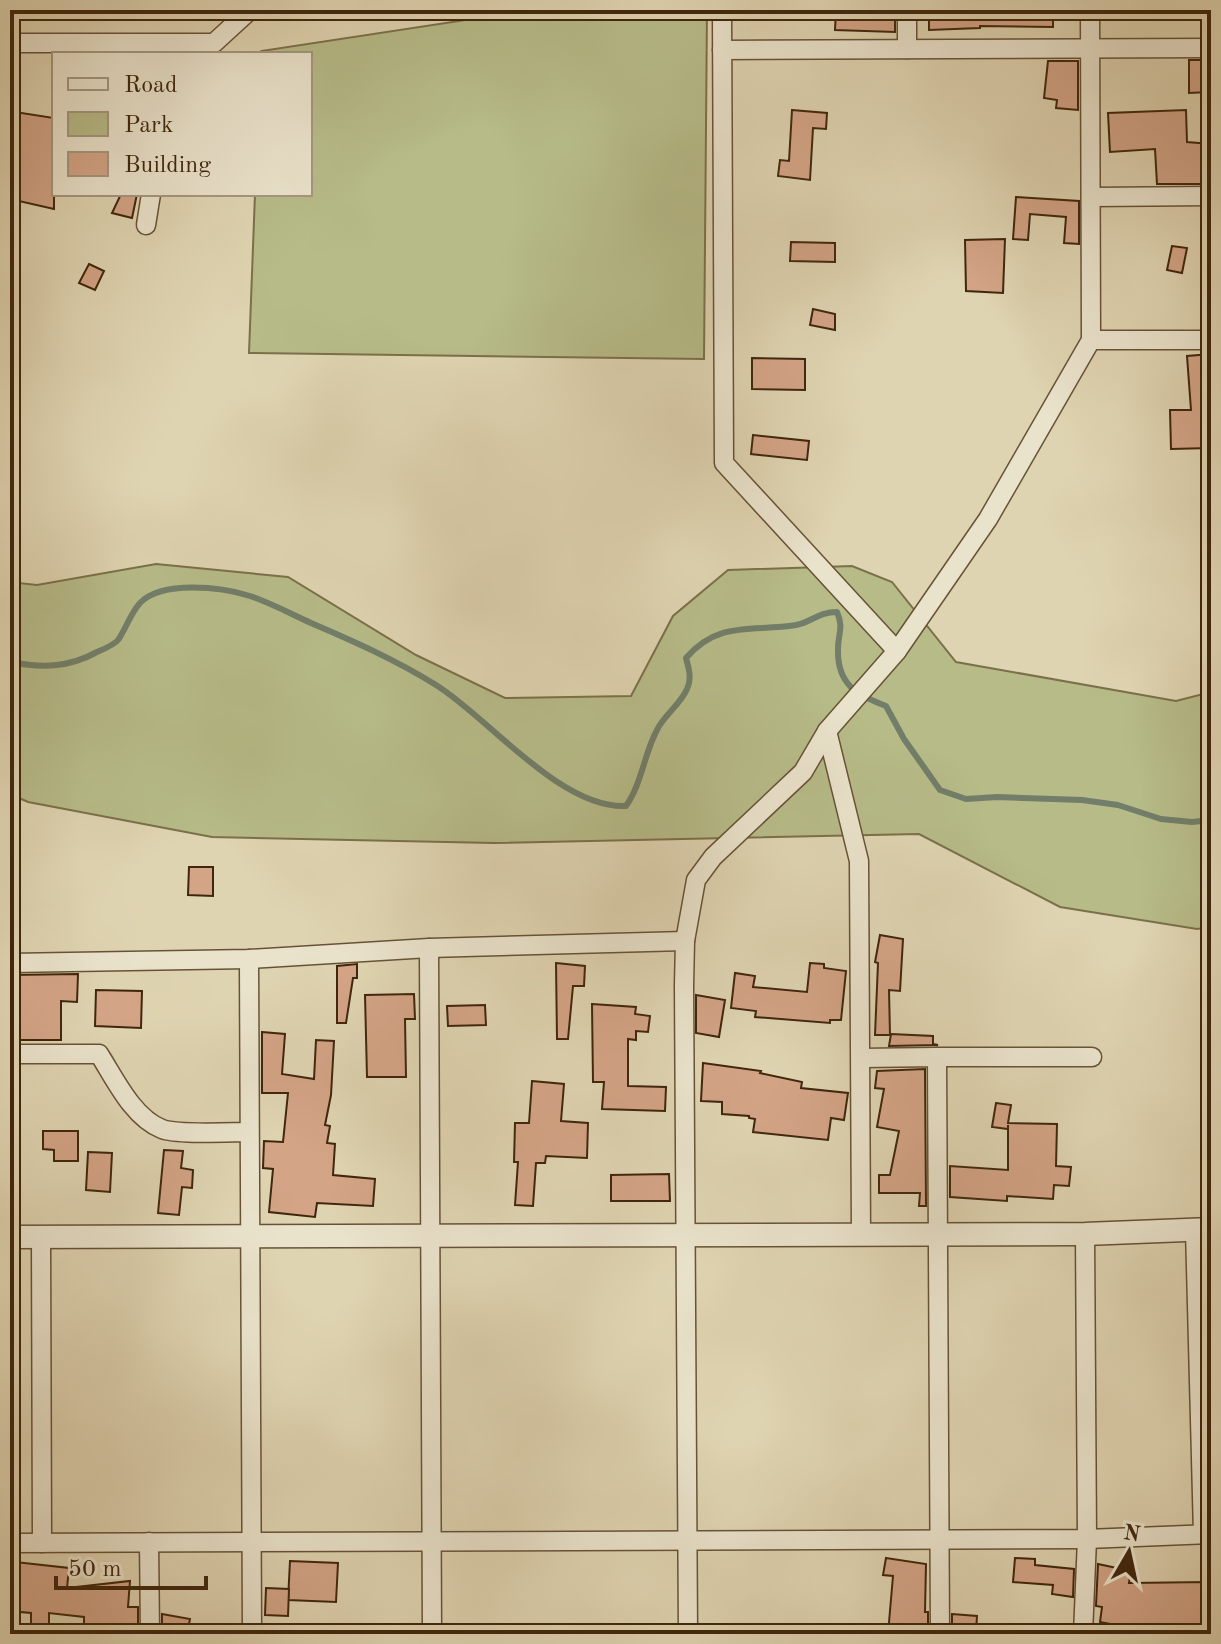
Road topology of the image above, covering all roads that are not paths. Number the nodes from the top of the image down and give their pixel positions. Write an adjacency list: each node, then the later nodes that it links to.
1 (250, 10): 6 (street)
2 (722, 10): 10 (street)
3 (907, 10): 9 (street)
4 (1090, 10): 7 (street)
5 (10, 43): 6 (street)
6 (170, 48)
7 (1090, 48): 8 (street); 9 (street); 13 (street)
8 (1211, 48)
9 (907, 49): 10 (street)
10 (722, 50): 17 (street)
11 (151, 196): 14 (street)
12 (1211, 196): 13 (street)
13 (1091, 197): 15 (street)
14 (146, 225)
15 (1091, 340): 16 (street); 17 (street)
16 (1211, 340)
17 (897, 651): 18 (street)
18 (827, 731): 19 (street); 26 (street)
19 (685, 941): 20 (street); 32 (street)
20 (429, 948): 21 (street); 34 (street)
21 (249, 959): 22 (street); 27 (street)
22 (10, 963)
23 (10, 1054): 27 (street)
24 (937, 1057): 25 (street); 26 (street); 30 (street)
25 (1092, 1057)
26 (861, 1058): 29 (street)
27 (249, 1132): 33 (street)
28 (1203, 1229): 31 (street); 37 (street)
29 (861, 1234): 30 (street); 32 (street)
30 (938, 1234): 31 (street); 39 (street)
31 (1085, 1234): 38 (street)
32 (686, 1235): 34 (street); 41 (street)
33 (250, 1236): 34 (street); 36 (street); 43 (street)
34 (430, 1236): 40 (street)
35 (10, 1237): 36 (street)
36 (41, 1237): 45 (street)
37 (1207, 1534): 38 (street)
38 (1087, 1539): 39 (street); 51 (street)
39 (939, 1540): 41 (street); 50 (street)
40 (432, 1541): 41 (street); 43 (street); 48 (street)
41 (687, 1541): 49 (street)
42 (149, 1542): 43 (street); 45 (street); 46 (street)
43 (251, 1542): 47 (street)
44 (10, 1543): 45 (street)
45 (42, 1543)
46 (150, 1634)
47 (252, 1634)
48 (432, 1634)
49 (688, 1634)
50 (940, 1634)
51 (1083, 1634)

